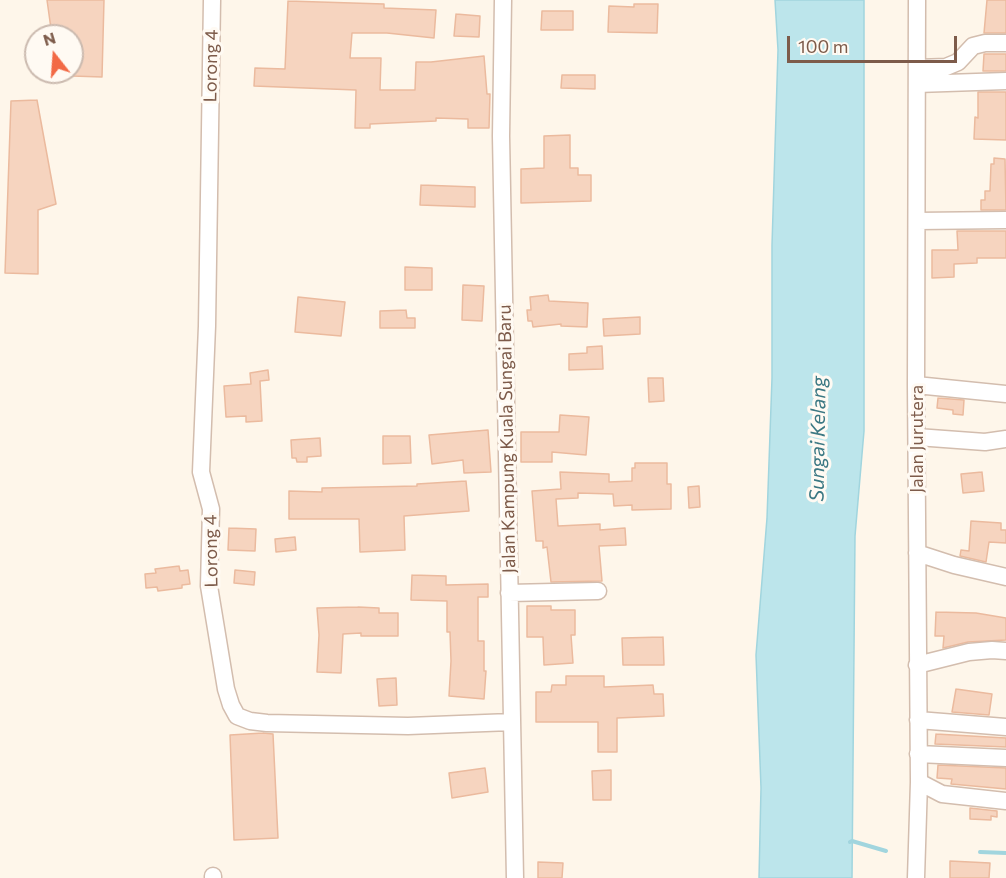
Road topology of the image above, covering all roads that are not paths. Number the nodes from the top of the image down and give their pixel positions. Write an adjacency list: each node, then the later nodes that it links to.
1 (212, 0): 20 (street, Lorong 4)
2 (503, 0): 16 (street, Jalan Kampung Kuala Sungai Baru)
3 (917, 0): 5 (street, Jalan Jurutera)
4 (1006, 43): 5 (street)
5 (917, 76): 6 (street); 8 (street, Jalan Jurutera)
6 (1006, 81)
7 (1006, 220): 8 (street)
8 (916, 221): 9 (street, Jalan Jurutera)
9 (916, 385): 10 (street); 11 (street, Jalan Jurutera)
10 (1006, 394)
11 (916, 437): 12 (street); 13 (street, Jalan Jurutera)
12 (1006, 439)
13 (917, 553): 14 (street); 18 (street, Jalan Jurutera)
14 (1006, 577)
15 (598, 591): 16 (street)
16 (509, 593): 20 (street, Jalan Kampung Kuala Sungai Baru)
17 (1006, 651): 18 (street)
18 (917, 665): 19 (street, Jalan Jurutera)
19 (918, 720): 21 (street); 22 (street, Jalan Jurutera)
20 (511, 722): 26 (street, Jalan Kampung Kuala Sungai Baru)
21 (1006, 727)
22 (918, 754): 23 (street); 24 (street, Jalan Jurutera)
23 (1006, 758)
24 (919, 782): 25 (street); 27 (street, Jalan Jurutera)
25 (1006, 801)
26 (515, 878)
27 (916, 878)

